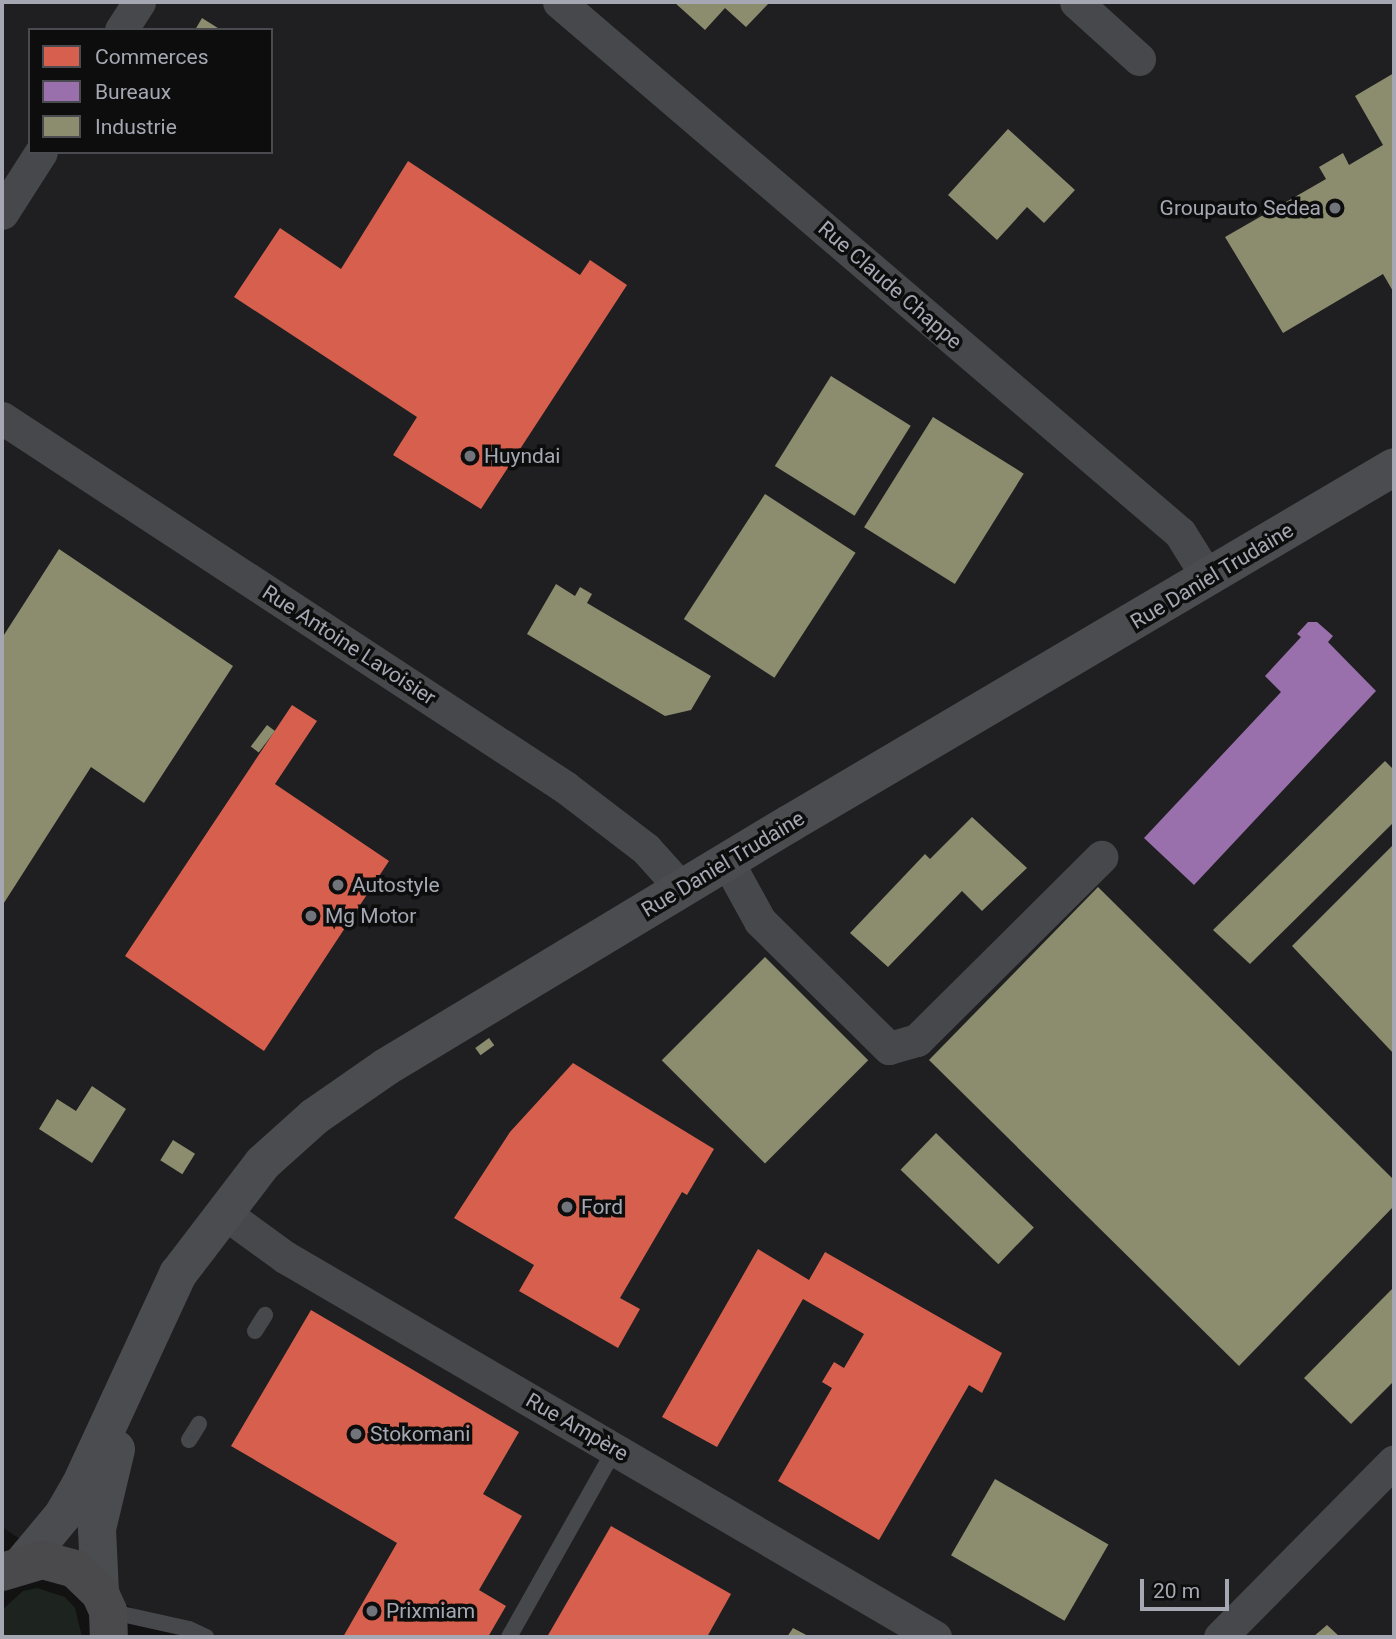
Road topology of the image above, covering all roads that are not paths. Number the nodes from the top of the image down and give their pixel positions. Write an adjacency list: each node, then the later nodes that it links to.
1 (139, 2): 4 (street)
2 (559, 2): 10 (street, Rue Claude Chappe)
3 (1076, 2): 5 (street)
4 (122, 28)
5 (1139, 58)
6 (40, 154): 7 (street)
7 (2, 214)
8 (2, 418): 13 (street, Rue Antoine Lavoisier)
9 (1394, 467): 10 (main road, Rue Daniel Trudaine)
10 (1208, 578): 12 (main road, Rue Daniel Trudaine)
11 (1101, 857): 12 (street)
12 (727, 861): 13 (main road, Rue Daniel Trudaine)
13 (682, 889): 14 (main road, Rue Daniel Trudaine)
14 (223, 1212): 17 (main road, Rue Daniel Trudaine); 20 (street, Rue Ampère)
15 (265, 1315): 16 (lane)
16 (255, 1331)
17 (141, 1356): 22 (main road, Rue Daniel Trudaine); 23 (main road, Rue Daniel Trudaine)
18 (199, 1424): 19 (lane)
19 (189, 1440)
20 (615, 1449): 27 (lane); 28 (street, Rue Ampère)
21 (1394, 1461): 29 (street)
22 (8, 1568): 23 (main road)
23 (106, 1614): 24 (lane)
24 (173, 1626): 25 (lane); 26 (lane)
25 (156, 1637)
26 (206, 1637)
27 (509, 1637)
28 (935, 1637)
29 (1220, 1637)

